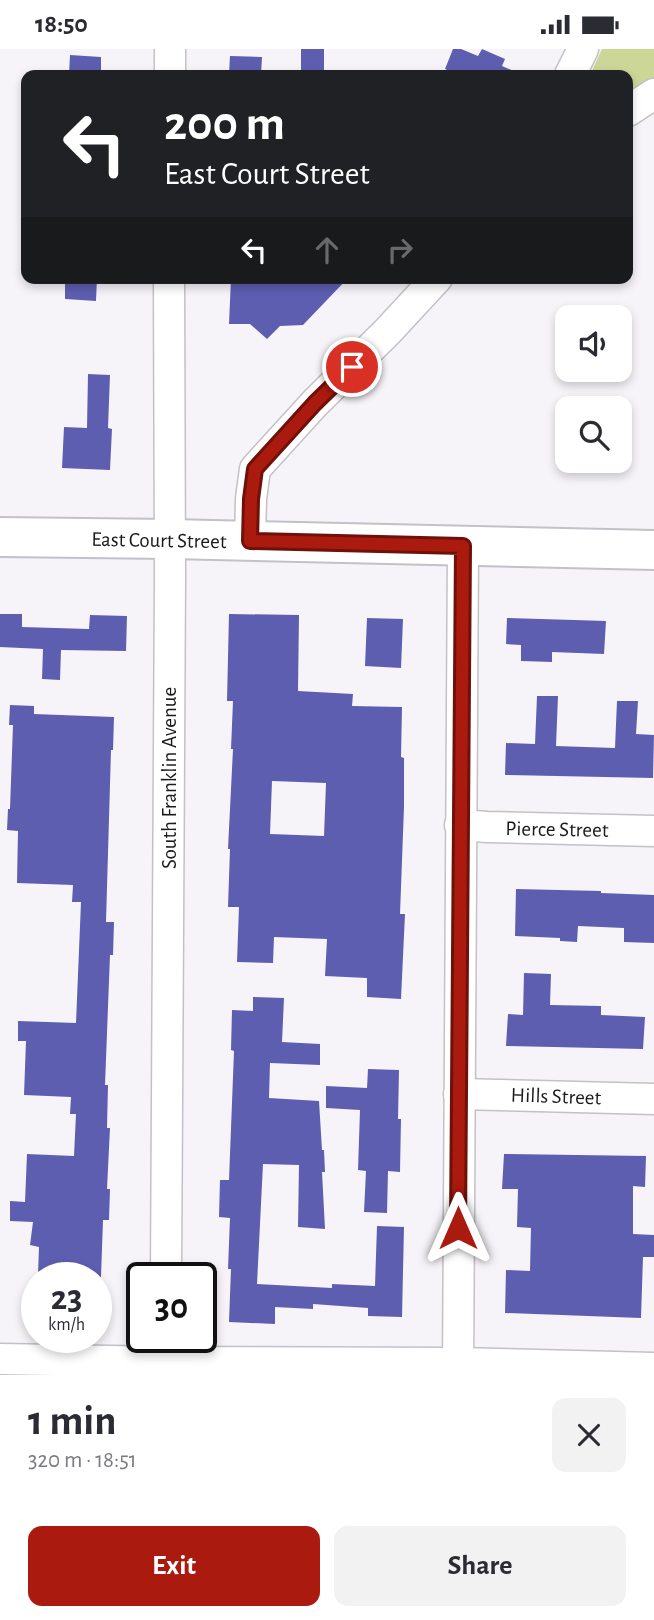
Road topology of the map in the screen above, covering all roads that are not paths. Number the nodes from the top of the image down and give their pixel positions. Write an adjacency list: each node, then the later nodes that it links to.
1 (170, 49): 3 (street)
2 (583, 49): 4 (street)
3 (170, 70)
4 (572, 70)
5 (654, 95): 6 (street)
6 (633, 108)
7 (169, 284): 10 (street, South Franklin Avenue)
8 (431, 284): 11 (street)
9 (0, 537): 10 (main road, East Court Street)
10 (170, 539): 11 (main road, East Court Street); 18 (street, South Franklin Avenue)
11 (250, 541): 12 (main road, East Court Street)
12 (463, 546): 13 (main road, East Court Street); 14 (street)
13 (654, 550)
14 (460, 825): 15 (street, Pierce Street); 16 (street)
15 (654, 831)
16 (459, 1094): 17 (street, Hills Street); 22 (street)
17 (654, 1099)
18 (166, 1262)
19 (165, 1358): 20 (street); 22 (street)
20 (0, 1360)
21 (654, 1368): 22 (street)
22 (458, 1369)

